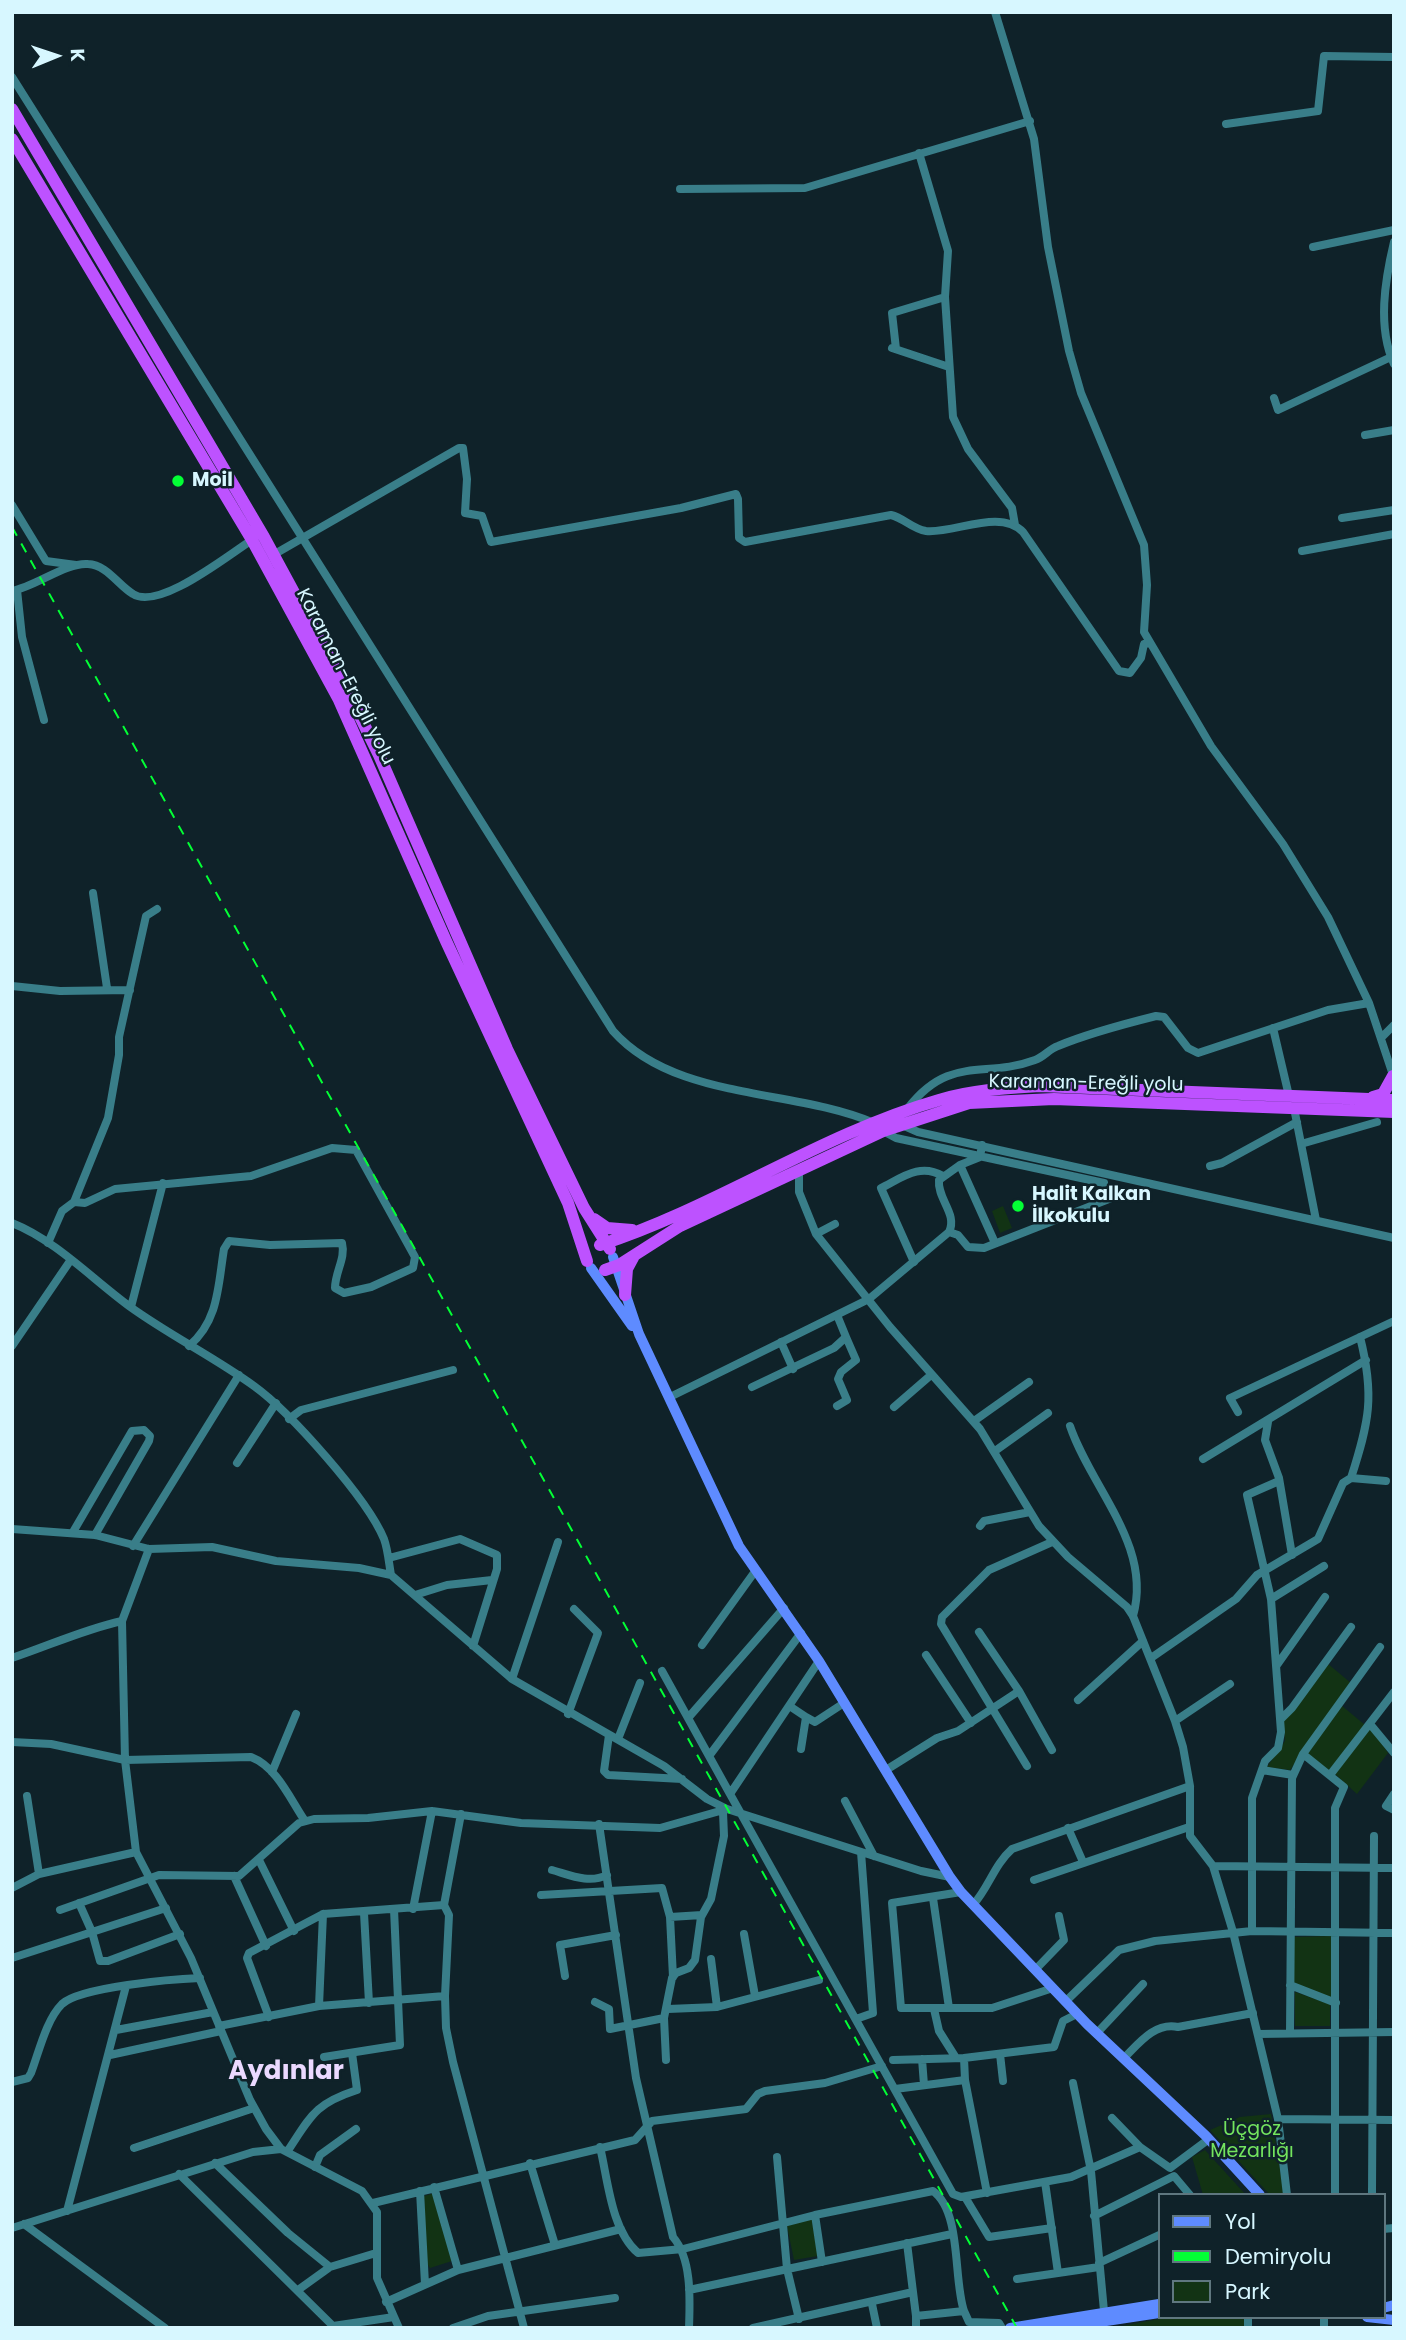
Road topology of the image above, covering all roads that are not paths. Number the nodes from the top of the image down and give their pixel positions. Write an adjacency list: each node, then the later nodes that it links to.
1 (995, 12): 5 (street)
2 (1394, 57): 6 (street)
3 (12, 77): 24 (street)
4 (12, 109): 27 (highway, Karaman-Ereğli yolu)
5 (1030, 121): 8 (street); 30 (street)
6 (1226, 124)
7 (12, 139): 25 (highway, Karaman-Ereğli yolu)
8 (919, 153): 9 (street); 13 (street)
9 (680, 189)
10 (1394, 230): 12 (street)
11 (1394, 243): 14 (street)
12 (1313, 247)
13 (945, 297): 15 (street); 15 (street)
14 (1392, 360): 16 (street)
15 (949, 367): 22 (street)
16 (1274, 398)
17 (1394, 430): 18 (street)
18 (1365, 435)
19 (12, 505): 28 (street)
20 (1394, 510): 21 (street)
21 (1342, 518)
22 (1014, 525): 24 (street); 30 (street)
23 (1394, 534): 26 (street)
24 (300, 538): 27 (street); 49 (street)
25 (252, 540): 28 (street); 75 (highway, Karaman-Ereğli yolu)
26 (1302, 551)
27 (273, 555): 61 (highway, Karaman-Ereğli yolu)
28 (76, 565): 29 (street)
29 (15, 590): 31 (street)
30 (1149, 643): 37 (street)
31 (44, 720)
32 (93, 893): 35 (street)
33 (157, 909): 36 (street)
34 (12, 986): 35 (street)
35 (107, 988): 36 (street)
36 (130, 990): 60 (street)
37 (1369, 1003): 39 (street); 40 (street)
38 (1394, 1025): 40 (street)
39 (1273, 1028): 44 (street); 45 (street)
40 (1382, 1037): 41 (street)
41 (1394, 1077): 42 (highway)
42 (1366, 1099): 43 (highway, Karaman-Ereğli yolu); 44 (highway, Karaman-Ereğli yolu)
43 (1394, 1100)
44 (1292, 1102): 45 (highway, Karaman-Ereğli yolu); 46 (highway, Karaman-Ereğli yolu); 47 (street); 48 (highway, Karaman-Ereğli yolu)
45 (906, 1111): 49 (highway, Karaman-Ereğli yolu)
46 (1386, 1115): 50 (street)
47 (1297, 1122): 50 (street); 54 (street)
48 (899, 1124): 49 (highway, Karaman-Ereğli yolu); 51 (street)
49 (879, 1127): 52 (street); 55 (highway, Karaman-Ereğli yolu); 65 (highway, Karaman-Ereğli yolu)
50 (1301, 1144): 62 (street)
51 (982, 1145): 52 (street); 62 (street)
52 (980, 1157): 53 (street); 58 (street)
53 (960, 1165): 56 (street); 70 (street)
54 (1210, 1166)
55 (799, 1170): 67 (street); 71 (highway, Karaman-Ereğli yolu)
56 (943, 1176): 66 (street); 74 (street)
57 (163, 1183): 60 (street); 78 (street); 86 (street)
58 (1104, 1183)
59 (1114, 1197): 70 (street)
60 (74, 1202): 69 (street)
61 (584, 1208): 65 (highway); 72 (highway, Karaman-Ereğli yolu)
62 (1316, 1220): 68 (street)
63 (12, 1223): 69 (street)
64 (835, 1224): 67 (street)
65 (653, 1227): 72 (highway)
66 (949, 1232): 70 (street); 74 (street)
67 (816, 1234): 77 (street)
68 (1394, 1238)
69 (48, 1243): 73 (street)
70 (995, 1243)
71 (641, 1249): 72 (highway, Karaman-Ereğli yolu); 76 (highway)
72 (608, 1255): 75 (highway); 75 (highway, Karaman-Ereğli yolu); 76 (main road)
73 (70, 1261): 78 (street); 85 (street)
74 (914, 1262): 77 (street)
75 (589, 1265): 81 (main road)
76 (625, 1295): 81 (main road)
77 (869, 1299): 79 (street); 91 (street)
78 (131, 1307): 86 (street)
79 (838, 1315): 83 (street); 84 (street)
80 (1394, 1321): 82 (street)
81 (639, 1335): 94 (main road)
82 (1360, 1337): 87 (street); 98 (street)
83 (846, 1338): 88 (street); 96 (street)
84 (781, 1342): 88 (street); 94 (street)
85 (12, 1346)
86 (189, 1346): 90 (street)
87 (1366, 1360): 102 (street); 107 (street)
88 (793, 1368): 93 (street)
89 (453, 1370): 100 (street)
90 (239, 1375): 95 (street); 117 (street)
91 (931, 1375): 97 (street); 101 (street)
92 (1029, 1382): 101 (street)
93 (752, 1387)
94 (670, 1397): 122 (main road)
95 (276, 1403): 100 (street); 106 (street)
96 (837, 1406)
97 (894, 1407)
98 (1238, 1412)
99 (1048, 1413): 104 (street)
100 (289, 1419): 120 (street)
101 (974, 1421): 104 (street)
102 (1268, 1422): 105 (street); 108 (street)
103 (1070, 1426): 131 (street)
104 (995, 1451): 110 (street)
105 (1203, 1459)
106 (237, 1463)
107 (1351, 1478): 109 (street); 119 (street)
108 (1279, 1481): 119 (street); 123 (street)
109 (1386, 1481)
110 (1030, 1512): 111 (street); 116 (street)
111 (980, 1526)
112 (12, 1529): 113 (street)
113 (73, 1532): 114 (street); 114 (street)
114 (94, 1535): 117 (street)
115 (558, 1542): 146 (street)
116 (1052, 1542): 131 (street); 154 (street)
117 (133, 1546): 118 (street)
118 (149, 1549): 124 (street); 132 (street)
119 (1292, 1555): 123 (street)
120 (389, 1559): 124 (street); 125 (street)
121 (1324, 1566): 128 (street)
122 (756, 1570): 129 (main road); 137 (street)
123 (1265, 1572): 128 (street); 142 (street)
124 (391, 1575): 126 (street)
125 (492, 1580): 126 (street); 138 (street)
126 (415, 1595): 138 (street)
127 (1325, 1597): 144 (street)
128 (1271, 1599): 144 (street)
129 (784, 1608): 135 (main road); 158 (street)
130 (574, 1609): 156 (street)
131 (1133, 1616): 136 (street)
132 (122, 1621): 141 (street); 171 (street)
133 (1351, 1627): 159 (street)
134 (979, 1632): 149 (street)
135 (801, 1633): 143 (main road); 170 (street)
136 (1143, 1641): 142 (street); 151 (street)
137 (702, 1645)
138 (473, 1646): 146 (street)
139 (1380, 1647): 169 (street)
140 (926, 1655): 161 (street)
141 (12, 1658)
142 (1151, 1658): 160 (street)
143 (819, 1661): 152 (main road); 153 (street)
144 (1277, 1665): 159 (street)
145 (662, 1671): 158 (street)
146 (512, 1679): 156 (street)
147 (640, 1683): 164 (street)
148 (1230, 1684): 160 (street)
149 (1019, 1691): 154 (street); 167 (street)
150 (1394, 1692): 162 (street)
151 (1078, 1700)
152 (844, 1703): 157 (street); 173 (main road)
153 (791, 1707): 157 (street); 180 (street)
154 (993, 1708): 161 (street); 172 (street)
155 (296, 1714): 175 (street)
156 (568, 1714): 163 (street)
157 (806, 1717): 166 (street)
158 (688, 1718): 170 (street)
159 (1281, 1719): 174 (street)
160 (1175, 1721): 179 (street)
161 (971, 1723): 173 (street)
162 (1370, 1724): 168 (street); 177 (street)
163 (609, 1735): 164 (street); 178 (street)
164 (618, 1740): 178 (street)
165 (12, 1741): 171 (street)
166 (801, 1749)
167 (1052, 1750)
168 (1394, 1753)
169 (1303, 1754): 176 (street); 177 (street)
170 (709, 1756): 180 (street)
171 (125, 1760): 175 (street); 194 (street)
172 (1027, 1766)
173 (886, 1770): 209 (main road)
174 (1262, 1770): 176 (street); 200 (street)
175 (272, 1772): 189 (street)
176 (1293, 1774): 202 (street)
177 (1329, 1775): 201 (street)
178 (682, 1779): 186 (street)
179 (1190, 1786): 191 (street); 192 (street)
180 (730, 1794): 187 (street)
181 (1394, 1794): 184 (street)
182 (27, 1796): 206 (street)
183 (845, 1801): 196 (street)
184 (1394, 1810)
185 (432, 1811): 188 (street); 189 (street); 222 (street)
186 (725, 1811): 187 (street); 190 (street); 226 (street)
187 (742, 1813): 195 (street); 269 (street)
188 (461, 1814): 190 (street); 218 (street)
189 (305, 1821): 197 (street)
190 (599, 1824): 207 (street)
191 (1189, 1827): 198 (street); 199 (street)
192 (1068, 1828): 198 (street); 219 (street)
193 (1374, 1836): 203 (street)
194 (136, 1852): 206 (street); 210 (street)
195 (861, 1852): 196 (street); 269 (street)
196 (874, 1856): 209 (street)
197 (259, 1860): 208 (street); 230 (street)
198 (1083, 1862): 211 (street)
199 (1213, 1866): 200 (street); 232 (street)
200 (1253, 1866): 202 (street); 231 (street)
201 (1336, 1866): 202 (street); 203 (street); 234 (street)
202 (1289, 1867): 233 (street)
203 (1374, 1867): 204 (street); 238 (street)
204 (1394, 1868)
205 (552, 1870): 207 (street)
206 (39, 1874): 212 (street)
207 (607, 1875): 213 (street)
208 (234, 1876): 210 (street); 240 (street)
209 (950, 1877): 214 (main road)
210 (148, 1880): 217 (street); 220 (street)
211 (1034, 1880)
212 (12, 1888)
213 (610, 1892): 215 (street); 228 (street); 239 (street)
214 (961, 1892): 216 (street); 219 (main road)
215 (541, 1895)
216 (933, 1898): 261 (street); 263 (street)
217 (79, 1903): 223 (street); 229 (street)
218 (444, 1905): 222 (street); 252 (street)
219 (973, 1905): 243 (main road)
220 (166, 1908): 229 (street); 236 (street)
221 (394, 1909): 222 (street); 224 (street); 254 (street)
222 (413, 1909)
223 (60, 1910)
224 (364, 1913): 225 (street); 257 (street)
225 (323, 1914): 230 (street); 259 (street)
226 (702, 1915): 228 (street); 245 (street)
227 (1059, 1916): 243 (street)
228 (670, 1917): 245 (street)
229 (92, 1931): 236 (street); 241 (street)
230 (294, 1931): 240 (street)
231 (1252, 1931): 232 (street); 233 (street)
232 (1233, 1932): 255 (street); 265 (street)
233 (1289, 1932): 234 (street); 249 (street)
234 (1336, 1932): 238 (street); 258 (street)
235 (1394, 1933): 238 (street)
236 (180, 1934): 246 (street)
237 (744, 1934): 253 (street)
238 (1374, 1934): 273 (street)
239 (616, 1935): 244 (street); 270 (street)
240 (265, 1945): 267 (street)
241 (12, 1958)
242 (711, 1959): 260 (street)
243 (1035, 1970): 251 (main road)
244 (565, 1976)
245 (673, 1976): 262 (street)
246 (200, 1978): 250 (street); 264 (street)
247 (819, 1980): 253 (street)
248 (1143, 1984): 276 (street)
249 (1290, 1984): 258 (street); 277 (street)
250 (126, 1986): 272 (street); 291 (street)
251 (1053, 1988): 255 (main road); 261 (street)
252 (445, 1996): 254 (street); 315 (street)
253 (755, 1996): 260 (street)
254 (397, 1999): 257 (street); 279 (street)
255 (1066, 2001): 266 (main road)
256 (595, 2002): 270 (street)
257 (369, 2003): 259 (street)
258 (1336, 2003): 274 (street)
259 (319, 2006): 267 (street)
260 (717, 2007): 262 (street)
261 (949, 2008): 263 (street)
262 (668, 2009): 268 (street)
263 (934, 2009): 283 (street)
264 (213, 2012): 271 (street); 272 (street)
265 (1253, 2013): 278 (street); 284 (street)
266 (1077, 2014): 276 (main road); 280 (street)
267 (269, 2017): 271 (street)
268 (664, 2018): 270 (street); 286 (street)
269 (856, 2019): 288 (street)
270 (628, 2025): 301 (street)
271 (220, 2028): 281 (street); 295 (street)
272 (116, 2029): 281 (street)
273 (1373, 2031): 274 (street); 275 (street); 299 (street)
274 (1336, 2032): 277 (street); 298 (street)
275 (1394, 2032)
276 (1097, 2033): 284 (main road)
277 (1290, 2033): 278 (street)
278 (1258, 2034): 297 (street)
279 (352, 2053): 282 (street); 307 (street)
280 (1000, 2054): 283 (street); 290 (street)
281 (110, 2055): 327 (street)
282 (324, 2057)
283 (960, 2058): 285 (street); 289 (street)
284 (1124, 2058): 303 (main road)
285 (922, 2059): 287 (street); 293 (street)
286 (666, 2060)
287 (893, 2060)
288 (882, 2066): 294 (street); 301 (street)
289 (965, 2080): 293 (street); 319 (street)
290 (1003, 2081)
291 (12, 2082)
292 (1073, 2083): 312 (street)
293 (924, 2085): 294 (street)
294 (895, 2089): 325 (street)
295 (254, 2108): 306 (street); 307 (street)
296 (1112, 2118): 305 (street)
297 (1278, 2119): 298 (street); 322 (street)
298 (1335, 2119): 299 (street); 323 (street)
299 (1373, 2119): 300 (street); 324 (street)
300 (1394, 2120)
301 (647, 2124): 304 (street); 339 (street)
302 (356, 2129): 311 (street)
303 (1209, 2139): 313 (street); 321 (main road)
304 (600, 2147): 310 (street); 334 (street)
305 (1140, 2147): 312 (street); 313 (street)
306 (134, 2148)
307 (284, 2150): 309 (street); 311 (street)
308 (777, 2157): 330 (street)
309 (215, 2163): 314 (street); 344 (street)
310 (530, 2163): 315 (street); 338 (street)
311 (314, 2167): 326 (street)
312 (1091, 2171): 316 (street); 329 (street)
313 (1172, 2172): 320 (street); 329 (street)
314 (179, 2174): 327 (street); 350 (street)
315 (484, 2174): 317 (street); 341 (street)
316 (1045, 2182): 319 (street); 333 (street)
317 (434, 2187): 318 (street); 346 (street)
318 (420, 2191): 326 (street); 349 (street)
319 (987, 2193): 325 (street)
320 (1188, 2193)
321 (1258, 2193)
322 (1287, 2193)
323 (1335, 2193)
324 (1372, 2193)
325 (965, 2197): 333 (street)
326 (373, 2203): 340 (street)
327 (67, 2211): 331 (street)
328 (815, 2215): 330 (street); 335 (street); 342 (street)
329 (1094, 2216): 343 (street)
330 (783, 2223): 339 (street); 345 (street)
331 (24, 2224): 332 (street); 364 (street)
332 (12, 2228)
333 (1052, 2228): 347 (street)
334 (621, 2229): 338 (street); 339 (street)
335 (952, 2234): 337 (street); 358 (street)
336 (1158, 2236): 343 (street)
337 (907, 2243): 342 (street); 352 (street)
338 (555, 2245): 341 (street)
339 (683, 2249): 351 (street)
340 (376, 2253): 344 (street); 354 (street)
341 (505, 2258): 346 (street); 357 (street)
342 (822, 2262): 345 (street)
343 (1099, 2265): 347 (street); 363 (street)
344 (330, 2267): 350 (street)
345 (787, 2269): 351 (street); 362 (street)
346 (458, 2270): 349 (street)
347 (1058, 2273): 348 (street)
348 (1017, 2279)
349 (425, 2284): 354 (street)
350 (298, 2290): 361 (street)
351 (689, 2290): 368 (street)
352 (913, 2292): 355 (street); 360 (street)
353 (615, 2298): 357 (street)
354 (386, 2302): 361 (street)
355 (872, 2304): 362 (street); 370 (street)
356 (1158, 2304): 363 (main road)
357 (519, 2311): 366 (street); 367 (street)
358 (964, 2311): 360 (street); 372 (street)
359 (1158, 2314): 363 (main road)
360 (916, 2316): 371 (street)
361 (394, 2317): 365 (street)
362 (799, 2319): 369 (street)
363 (1103, 2320): 373 (main road); 374 (main road)
364 (165, 2328)
365 (399, 2328)
366 (453, 2328)
367 (524, 2328)
368 (690, 2328)
369 (753, 2328)
370 (877, 2328)
371 (916, 2328)
372 (1002, 2328)
373 (1010, 2328)
374 (1060, 2328)

